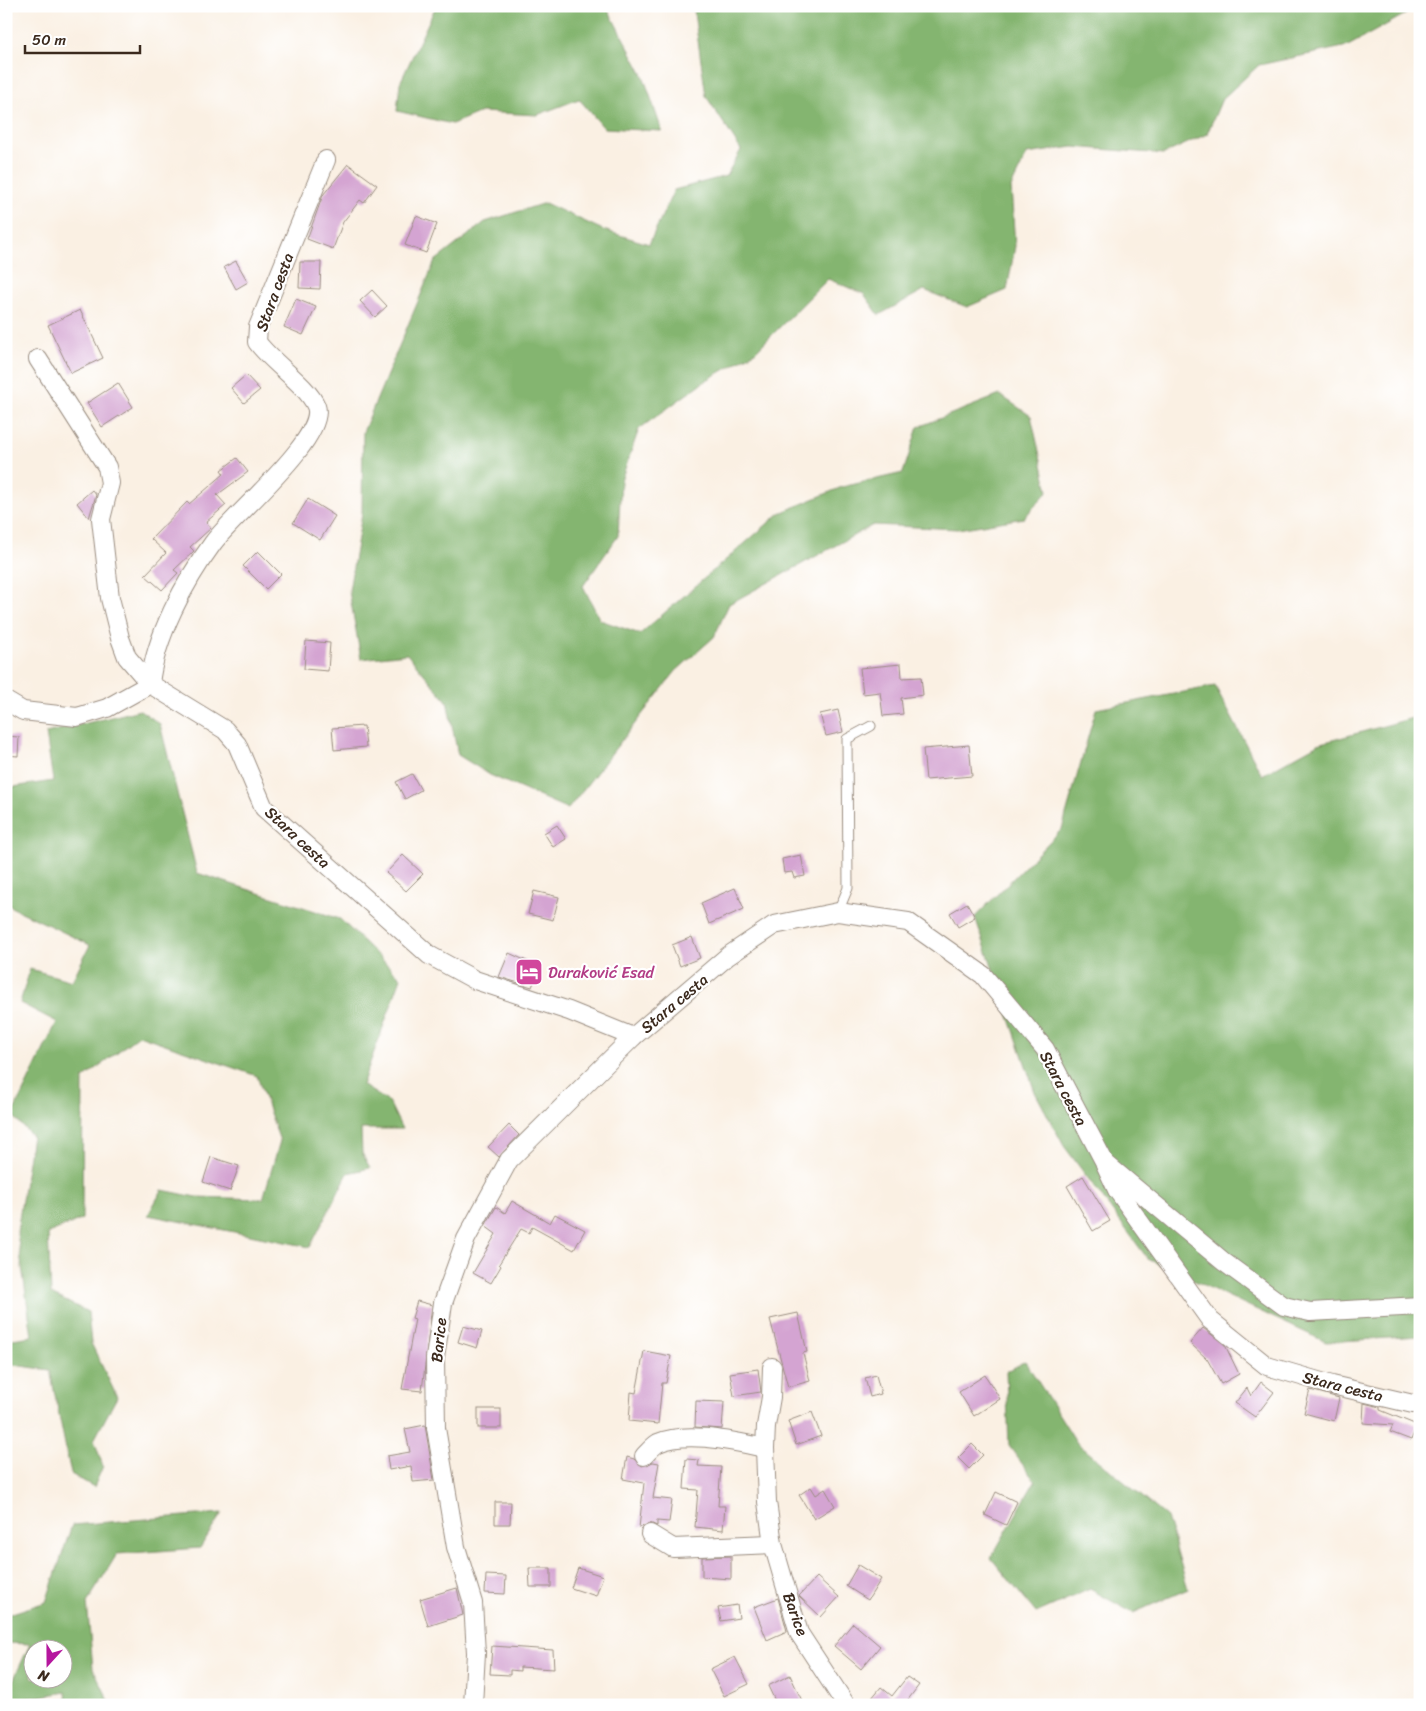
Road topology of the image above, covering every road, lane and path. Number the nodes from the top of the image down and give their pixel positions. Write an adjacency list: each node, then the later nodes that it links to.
1 (326, 160): 3 (street, Stara cesta)
2 (38, 359): 3 (street, Stara cesta)
3 (150, 684): 4 (street); 7 (street, Stara cesta)
4 (6, 701)
5 (871, 726): 6 (lane)
6 (838, 912): 7 (street, Stara cesta); 8 (street, Stara cesta)
7 (633, 1037): 16 (street, Barice)
8 (1104, 1163): 9 (street, Stara cesta); 11 (street, Stara cesta)
9 (1420, 1306)
10 (772, 1367): 12 (street, Barice)
11 (1413, 1404)
12 (765, 1448): 13 (street); 15 (street, Barice)
13 (644, 1456)
14 (650, 1534): 15 (street)
15 (773, 1544): 17 (street, Barice)
16 (473, 1705)
17 (846, 1705)

